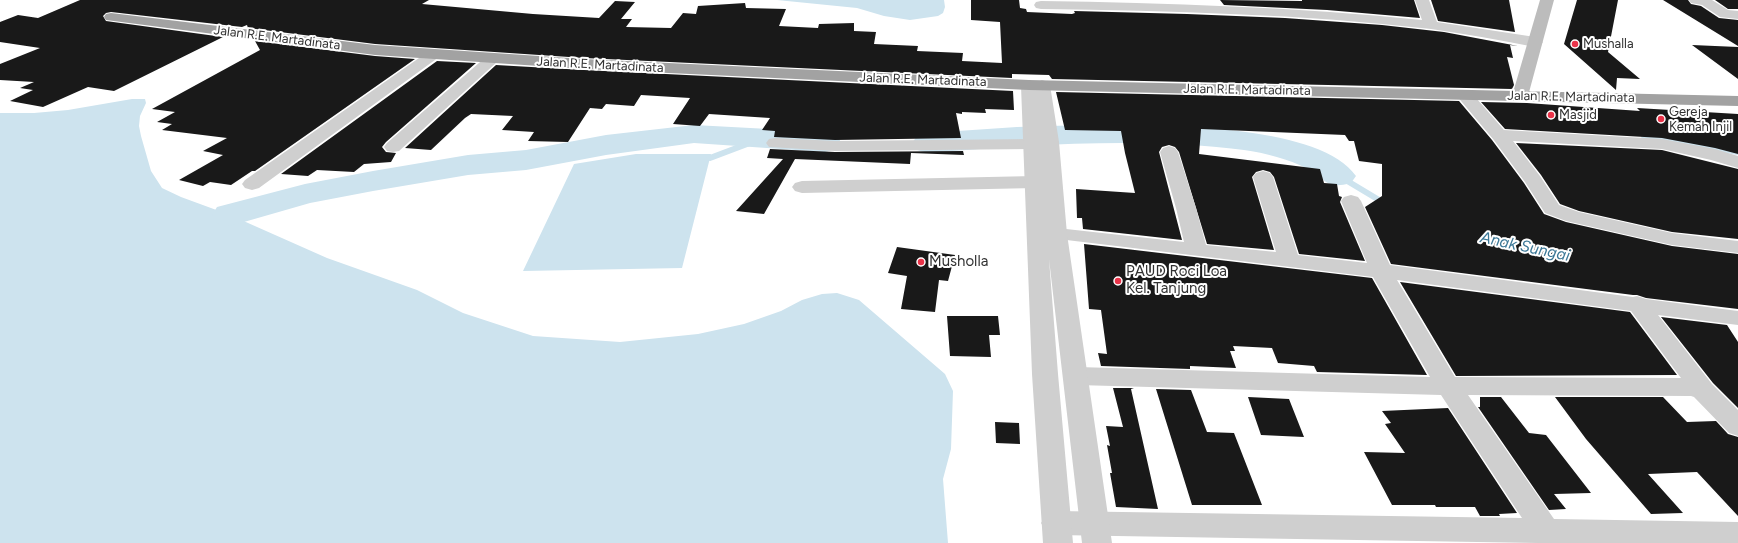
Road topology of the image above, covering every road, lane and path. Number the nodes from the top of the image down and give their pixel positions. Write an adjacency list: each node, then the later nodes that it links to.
1 (1322, 0): 6 (street)
2 (1422, 0): 9 (street)
3 (1547, 0): 10 (main road)
4 (1696, 0): 7 (street)
5 (1041, 5): 6 (street)
6 (1329, 15): 9 (street)
7 (1738, 15)
8 (112, 17): 11 (highway, Jalan R.E. Martadinata)
9 (1431, 25): 10 (street)
10 (1535, 42): 15 (main road)
11 (434, 54): 12 (highway, Jalan R.E. Martadinata); 25 (street)
12 (492, 59): 13 (highway, Jalan R.E. Martadinata); 20 (street)
13 (1035, 85): 14 (highway, Jalan R.E. Martadinata); 18 (street)
14 (1464, 95): 15 (highway, Jalan R.E. Martadinata); 17 (street)
15 (1520, 96): 16 (highway, Jalan R.E. Martadinata)
16 (1738, 101)
17 (1499, 135): 22 (street); 29 (street)
18 (1039, 136): 19 (street); 24 (street); 28 (street)
19 (775, 143)
20 (394, 147)
21 (1169, 152): 30 (street)
22 (1738, 162)
23 (1263, 177): 31 (street)
24 (1034, 182): 26 (street); 39 (street)
25 (252, 184)
26 (802, 187)
27 (1351, 201): 32 (street)
28 (1057, 234): 30 (street); 35 (street)
29 (1738, 247)
30 (1196, 249): 31 (street)
31 (1288, 261): 32 (street)
32 (1380, 270): 33 (street); 36 (street)
33 (1637, 303): 34 (street); 37 (street)
34 (1738, 318)
35 (1076, 376): 36 (street); 40 (street)
36 (1448, 386): 37 (street); 42 (street)
37 (1704, 390): 38 (street)
38 (1738, 426)
39 (1057, 533): 40 (street)
40 (1096, 534): 42 (street)
41 (1738, 534): 42 (street)
42 (1550, 537)

